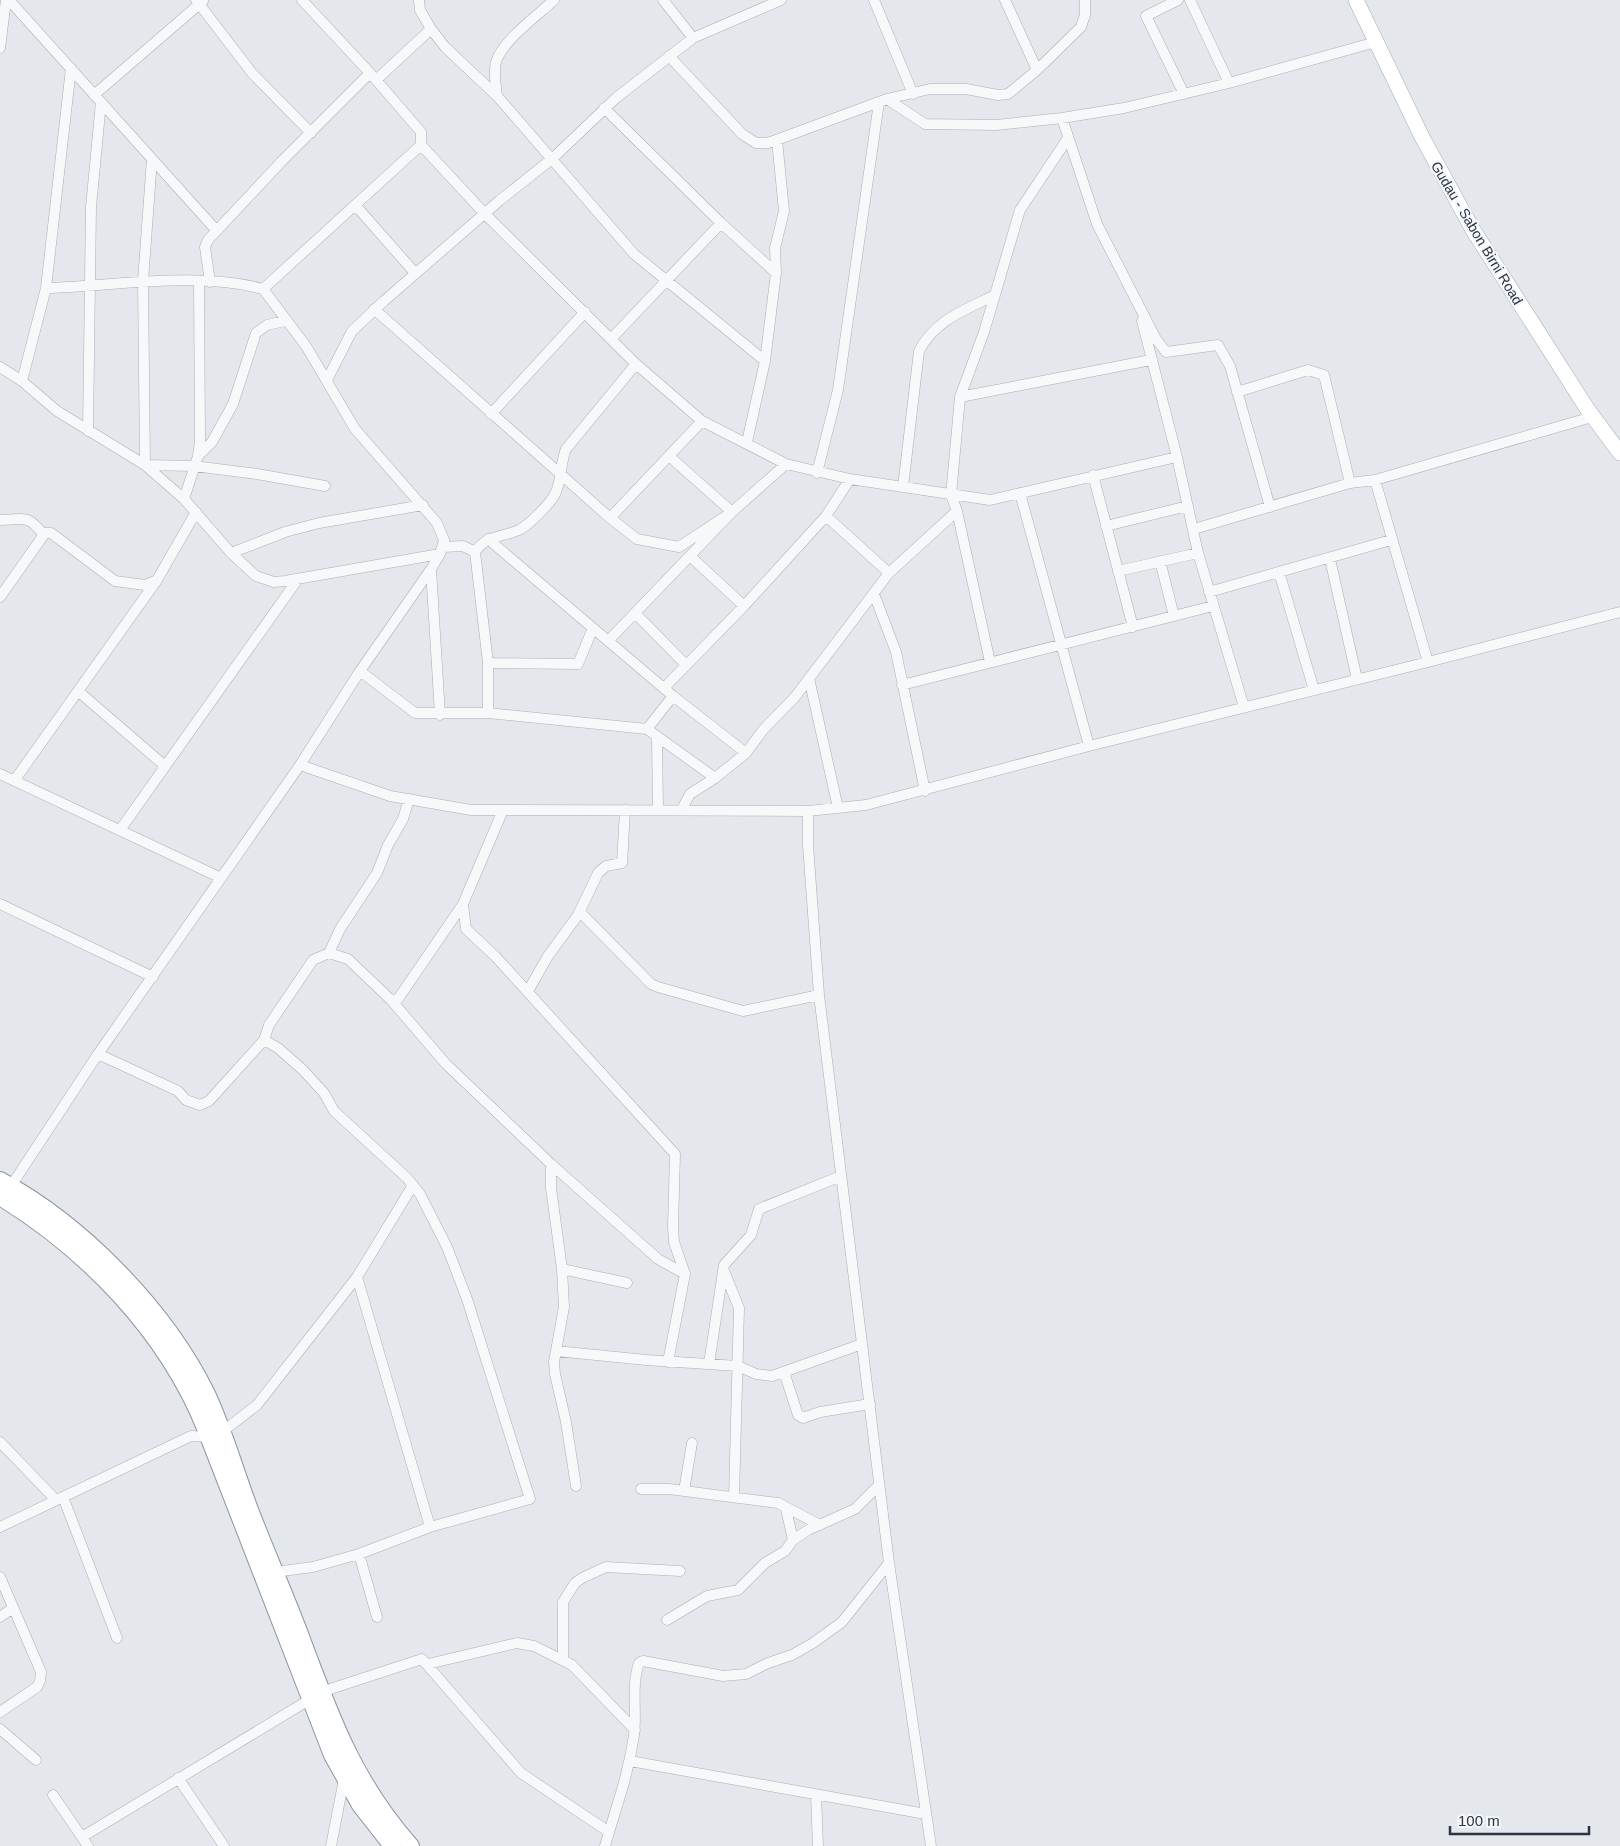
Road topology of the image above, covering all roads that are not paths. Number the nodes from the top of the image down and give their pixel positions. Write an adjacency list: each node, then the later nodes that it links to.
1 (8, 0): 17 (street); 19 (street)
2 (302, 0): 21 (street)
3 (419, 0): 14 (street)
4 (554, 0): 25 (street)
5 (663, 0): 15 (street)
6 (781, 0): 15 (street)
7 (874, 0): 23 (street)
8 (1005, 0): 20 (street)
9 (1085, 0): 20 (street)
10 (1178, 0): 24 (street)
11 (1190, 0): 22 (street)
12 (1356, 0): 16 (main road, Gudau - Sabon Birni Road)
13 (200, 1): 26 (street); 30 (street)
14 (430, 29): 21 (street); 25 (street)
15 (694, 38): 18 (street)
16 (1376, 42): 22 (street); 64 (main road, Gudau - Sabon Birni Road)
17 (0, 48)
18 (669, 56): 28 (street); 32 (street)
19 (70, 68): 26 (street); 47 (street)
20 (1037, 70): 23 (street)
21 (373, 77): 30 (street); 33 (street)
22 (1229, 84): 24 (street)
23 (913, 94): 27 (street)
24 (1184, 94): 29 (street)
25 (497, 96): 34 (street)
26 (98, 99): 35 (street); 46 (street)
27 (883, 101): 29 (street); 32 (street); 75 (street)
28 (604, 108): 34 (street); 38 (street)
29 (1062, 118): 31 (street)
30 (311, 133): 39 (street)
31 (1068, 138): 49 (street); 51 (street)
32 (777, 140): 41 (street)
33 (421, 145): 36 (street); 37 (street)
34 (553, 158): 37 (street); 42 (street)
35 (152, 160): 39 (street); 43 (street)
36 (356, 206): 40 (street); 48 (street)
37 (485, 214): 40 (street); 52 (street)
38 (721, 223): 41 (street); 42 (street)
39 (216, 230): 45 (street)
40 (415, 273): 50 (street)
41 (776, 273): 56 (street)
42 (665, 280): 54 (street); 56 (street)
43 (143, 281): 44 (street); 46 (street); 73 (street)
44 (199, 282): 45 (street); 69 (street)
45 (210, 282): 48 (street)
46 (88, 286): 47 (street); 66 (street)
47 (46, 288): 59 (street)
48 (263, 290): 53 (street)
49 (995, 295): 62 (street); 82 (street)
50 (374, 309): 60 (street); 63 (street)
51 (1140, 310): 55 (street); 61 (street)
52 (585, 312): 54 (street); 63 (street)
53 (285, 321): 60 (street); 69 (street)
54 (611, 339): 57 (street)
55 (1151, 360): 62 (street); 71 (street)
56 (765, 361): 67 (street)
57 (636, 364): 65 (street); 76 (street)
58 (0, 367): 59 (street)
59 (22, 380): 66 (street)
60 (327, 380): 86 (street)
61 (1237, 392): 80 (street); 88 (street)
62 (960, 397): 84 (street)
63 (491, 414): 76 (street)
64 (1592, 417): 68 (main road, Gudau - Sabon Birni Road); 79 (street)
65 (702, 421): 67 (street); 70 (street)
66 (88, 431): 73 (street)
67 (747, 442): 72 (street)
68 (1620, 454)
69 (198, 456): 74 (street)
70 (669, 456): 91 (street); 93 (street)
71 (1177, 457): 77 (street); 87 (street)
72 (786, 464): 75 (street); 91 (street)
73 (145, 465): 74 (street); 85 (street)
74 (194, 466): 81 (street); 85 (street)
75 (818, 473): 78 (street)
76 (559, 475): 93 (street); 98 (street)
77 (1093, 475): 83 (street); 95 (street)
78 (850, 480): 82 (street); 92 (street)
79 (1375, 480): 80 (street); 99 (street)
80 (1350, 483): 88 (street)
81 (325, 486)
82 (903, 487): 84 (street)
83 (1020, 493): 84 (street); 124 (street)
84 (951, 495): 89 (street)
85 (184, 499): 90 (street)
86 (422, 505): 100 (street); 102 (street)
87 (1188, 506): 95 (street); 96 (street)
88 (1270, 507): 96 (street)
89 (957, 511): 110 (street); 125 (street)
90 (196, 512): 102 (street); 112 (street)
91 (732, 512): 93 (street); 104 (street)
92 (826, 516): 110 (street); 116 (street)
93 (610, 518)
94 (0, 520): 97 (street)
95 (1106, 526): 108 (street)
96 (1194, 529): 103 (street)
97 (44, 535): 112 (street); 115 (street)
98 (488, 538): 101 (street); 122 (street)
99 (1391, 540): 105 (street); 126 (street)
100 (441, 550): 101 (street); 107 (street); 111 (street)
101 (475, 552): 127 (street)
102 (231, 553): 111 (street)
103 (1198, 553): 106 (street); 113 (street)
104 (690, 556): 116 (street); 119 (street)
105 (1330, 559): 109 (street); 131 (street)
106 (1160, 562): 108 (street); 120 (street)
107 (431, 569): 129 (street); 139 (street)
108 (1118, 571): 121 (street)
109 (1279, 572): 113 (street); 134 (street)
110 (889, 573): 114 (street)
111 (298, 579): 145 (street)
112 (157, 580): 135 (street)
113 (1209, 592): 117 (street)
114 (874, 594): 130 (street); 132 (street)
115 (0, 597)
116 (744, 606): 128 (street)
117 (1213, 606): 120 (street); 137 (street)
118 (1620, 612): 126 (street)
119 (635, 613): 123 (street); 128 (street)
120 (1174, 616): 121 (street)
121 (1133, 627): 124 (street)
122 (592, 628): 123 (street); 127 (street)
123 (609, 640): 133 (street)
124 (1060, 643): 125 (street); 142 (street)
125 (990, 662): 132 (street)
126 (1428, 662): 131 (street)
127 (488, 663): 138 (street)
128 (686, 665): 133 (street)
129 (360, 671): 139 (street); 144 (street)
130 (809, 678): 143 (street); 151 (street)
131 (1357, 679): 134 (street)
132 (902, 684): 149 (street)
133 (664, 688): 136 (street)
134 (1314, 690): 137 (street)
135 (78, 691): 145 (street); 148 (street)
136 (673, 696): 140 (street); 143 (street)
137 (1244, 707): 142 (street)
138 (488, 713): 139 (street); 140 (street)
139 (440, 714)
140 (647, 729): 141 (street)
141 (657, 736): 147 (street); 155 (street)
142 (1089, 746): 149 (street)
143 (746, 753): 147 (street)
144 (300, 765): 150 (street); 158 (street)
145 (165, 766): 157 (street)
146 (0, 774): 148 (street)
147 (715, 778): 152 (street)
148 (14, 781): 157 (street)
149 (925, 791): 151 (street)
150 (409, 799): 153 (street); 162 (street)
151 (838, 808): 156 (street)
152 (682, 809): 155 (street); 156 (street)
153 (504, 810): 154 (street); 160 (street)
154 (625, 810): 155 (street); 161 (street)
155 (658, 810)
156 (808, 811): 165 (street)
157 (120, 830): 158 (street)
158 (219, 878): 163 (street)
159 (0, 904): 163 (street)
160 (463, 904): 164 (street); 166 (street)
161 (580, 912): 164 (street); 165 (street)
162 (329, 953): 166 (street); 167 (street)
163 (153, 977): 168 (street)
164 (528, 991): 173 (street)
165 (819, 995): 170 (street)
166 (391, 1000): 169 (street)
167 (264, 1040): 168 (street); 171 (street)
168 (98, 1054): 172 (street)
169 (551, 1164): 174 (street); 175 (street)
170 (841, 1176): 176 (street); 180 (street)
171 (414, 1185): 178 (street); 201 (street)
172 (4, 1188): 187 (highway)
173 (679, 1258): 174 (street); 177 (street)
174 (672, 1268): 177 (street)
175 (562, 1269): 179 (street); 181 (street)
176 (724, 1271): 183 (street); 184 (street)
177 (685, 1274): 182 (street)
178 (357, 1277): 188 (street); 201 (street)
179 (627, 1283)
180 (862, 1344): 185 (street); 186 (street)
181 (556, 1351): 182 (street); 193 (street)
182 (668, 1362): 183 (street)
183 (710, 1364): 184 (street)
184 (738, 1366): 185 (street); 196 (street)
185 (784, 1372): 186 (street)
186 (870, 1404): 192 (street)
187 (208, 1415): 188 (highway); 189 (street)
188 (215, 1434): 189 (street); 206 (highway); 213 (highway)
189 (191, 1436): 197 (street)
190 (0, 1442): 197 (street)
191 (692, 1443): 195 (street)
192 (879, 1485): 199 (street); 204 (street)
193 (576, 1486)
194 (641, 1489): 195 (street)
195 (684, 1491): 196 (street)
196 (734, 1497): 198 (street)
197 (59, 1498): 200 (street); 212 (street)
198 (786, 1509): 199 (street); 202 (street)
199 (820, 1525): 202 (street)
200 (0, 1527)
201 (430, 1527): 203 (street)
202 (793, 1540): 211 (street)
203 (359, 1554): 206 (street); 210 (street)
204 (888, 1563): 219 (street); 226 (street)
205 (680, 1570): 214 (street)
206 (276, 1572): 213 (highway)
207 (0, 1577): 208 (street)
208 (13, 1608): 209 (street); 217 (street)
209 (0, 1616)
210 (377, 1617)
211 (666, 1620)
212 (117, 1638)
213 (298, 1651): 216 (highway)
214 (563, 1659): 215 (street); 219 (street)
215 (428, 1664): 216 (street); 227 (street)
216 (315, 1696): 222 (street); 223 (highway); 233 (highway)
217 (0, 1712)
218 (0, 1729): 220 (street)
219 (635, 1730): 221 (street)
220 (36, 1760)
221 (630, 1762): 225 (street); 227 (street)
222 (178, 1778): 228 (street); 230 (street)
223 (344, 1779): 231 (street); 232 (highway)
224 (53, 1795): 228 (street)
225 (816, 1795): 226 (street); 235 (street)
226 (926, 1814): 236 (street)
227 (609, 1832): 234 (street)
228 (82, 1837): 229 (street)
229 (88, 1846)
230 (224, 1846)
231 (331, 1846)
232 (392, 1846)
233 (411, 1846)
234 (605, 1846)
235 (818, 1846)
236 (931, 1846)

